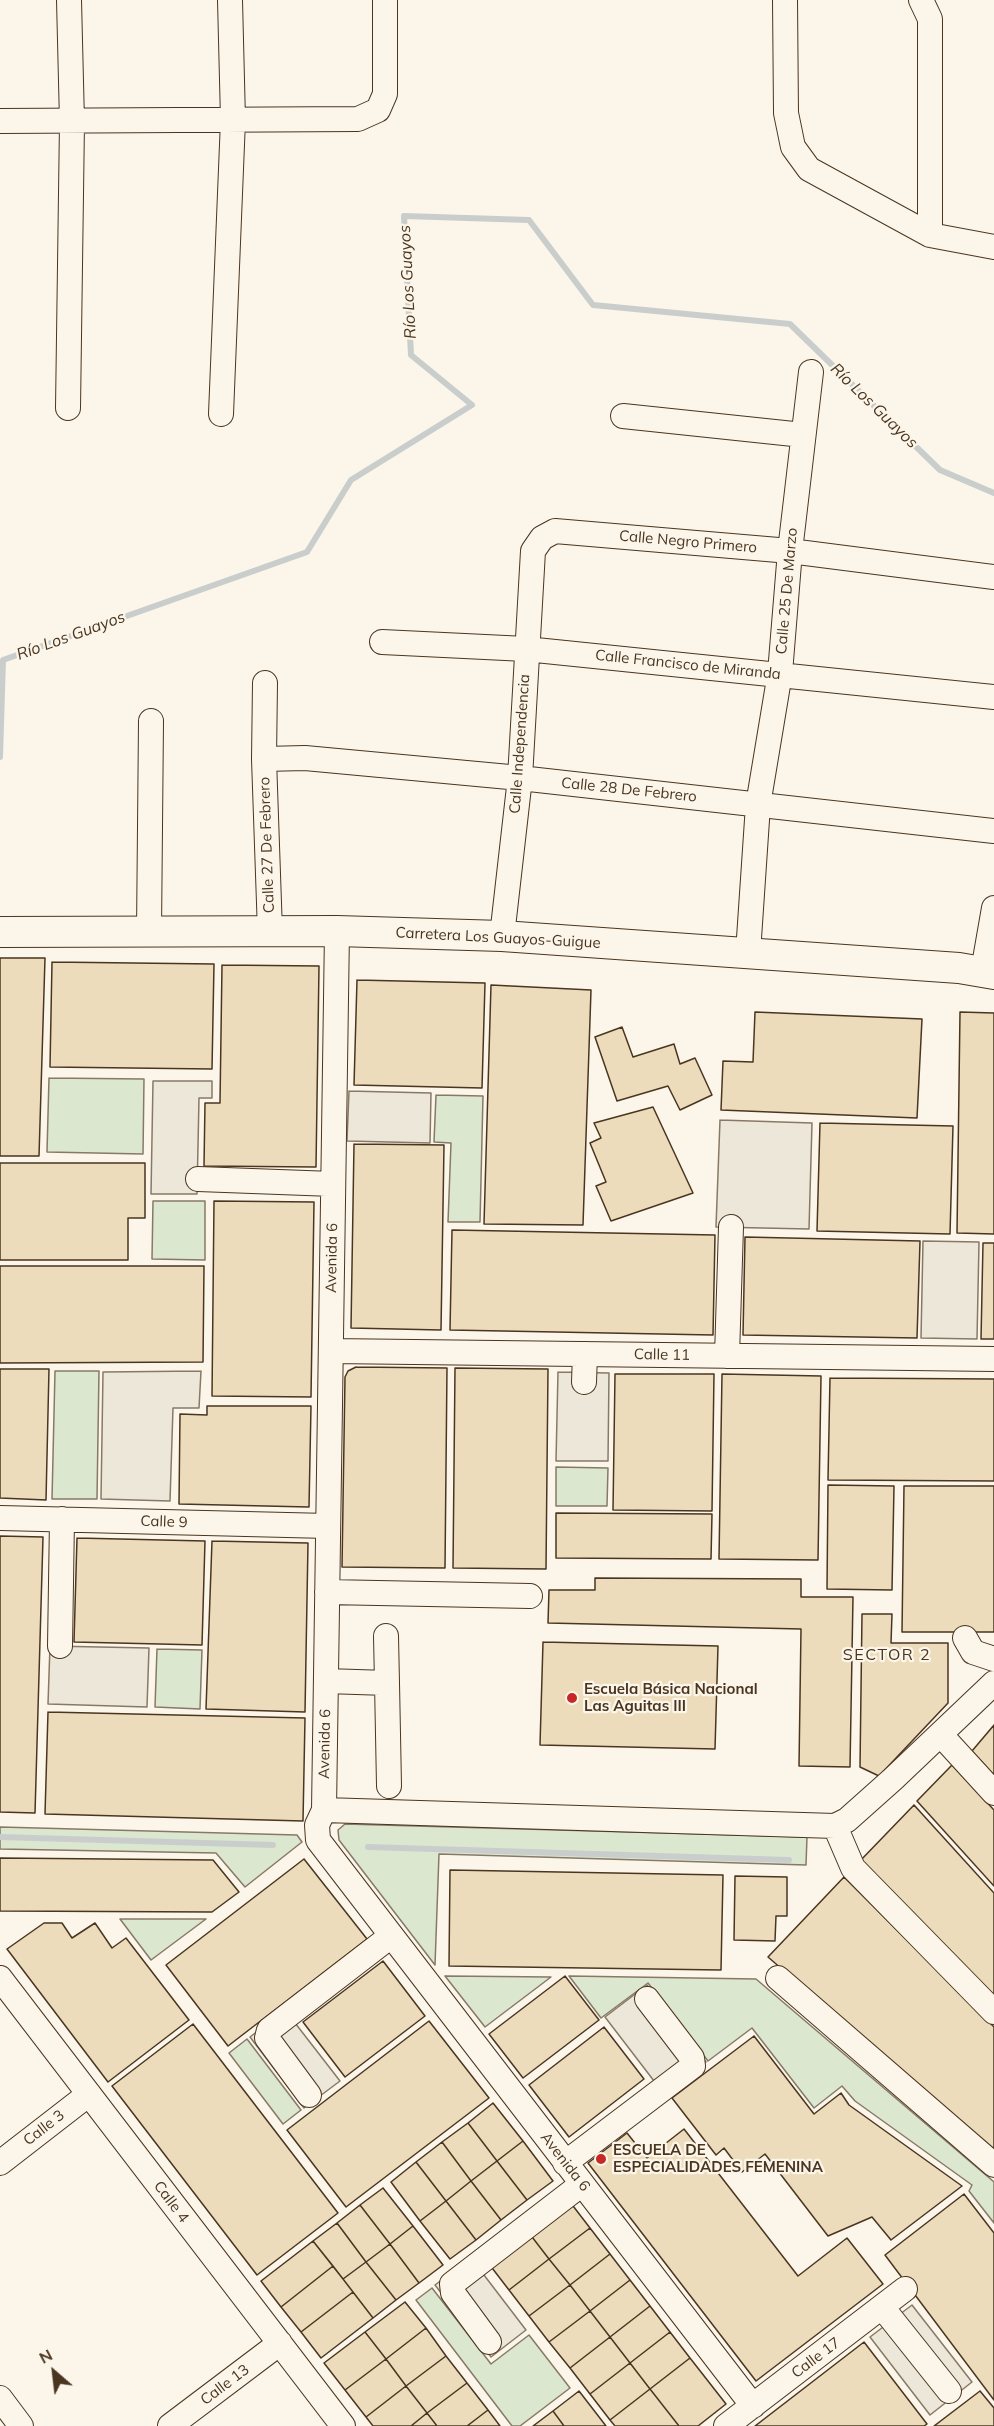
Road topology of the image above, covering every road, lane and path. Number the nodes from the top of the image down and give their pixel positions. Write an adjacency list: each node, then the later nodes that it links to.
1 (69, 0): 8 (street)
2 (230, 0): 6 (street)
3 (385, 0): 6 (street)
4 (785, 0): 9 (street)
5 (921, 0): 9 (street)
6 (233, 120): 8 (street); 13 (street)
7 (0, 121): 8 (street)
8 (72, 122): 12 (street)
9 (930, 235): 10 (street)
10 (994, 247)
11 (811, 372): 15 (street, Calle 25 De Marzo)
12 (68, 408)
13 (221, 414)
14 (623, 416): 15 (street)
15 (803, 435): 17 (street, Calle 25 De Marzo)
16 (533, 550): 17 (street, Calle Negro Primero); 20 (street, Calle Independencia)
17 (790, 551): 18 (street, Calle Negro Primero); 21 (street, Calle 25 De Marzo)
18 (994, 577)
19 (382, 642): 20 (street, Calle Francisco de Miranda)
20 (526, 649): 21 (street, Calle Francisco de Miranda); 26 (street, Calle Independencia)
21 (780, 673): 23 (street, Calle Francisco de Miranda); 27 (street, Calle 25 De Marzo)
22 (264, 683): 25 (street, Calle 27 De Febrero)
23 (994, 697)
24 (151, 721): 32 (street)
25 (264, 759): 26 (street, Calle 28 De Febrero); 33 (street, Calle 27 De Febrero)
26 (520, 778): 27 (street, Calle 28 De Febrero); 34 (street, Calle Independencia)
27 (758, 805): 28 (street, Calle 28 De Febrero); 35 (street, Calle 25 De Marzo)
28 (994, 831)
29 (994, 908): 36 (street)
30 (337, 931): 33 (main road, Carretera Los Guayos-Guigue); 34 (main road, Carretera Los Guayos-Guigue); 38 (street, Avenida 6)
31 (6, 932): 32 (main road, Carretera Los Guayos-Guigue)
32 (149, 932): 33 (main road, Carretera Los Guayos-Guigue)
33 (270, 932)
34 (502, 936): 35 (main road, Carretera Los Guayos-Guigue)
35 (748, 953): 36 (main road, Carretera Los Guayos-Guigue)
36 (988, 973)
37 (198, 1179): 38 (street)
38 (333, 1185): 40 (street, Avenida 6)
39 (731, 1227): 42 (street)
40 (331, 1351): 41 (street, Calle 11); 47 (street, Avenida 6)
41 (585, 1354): 42 (street, Calle 11); 44 (street)
42 (727, 1356): 43 (street, Calle 11)
43 (994, 1359)
44 (584, 1382)
45 (0, 1518): 46 (street, Calle 9)
46 (62, 1519): 47 (street, Calle 9); 52 (street)
47 (328, 1526): 48 (street, Avenida 6)
48 (327, 1592): 49 (street); 54 (street, Avenida 6)
49 (531, 1596)
50 (386, 1636): 55 (street)
51 (965, 1638): 53 (street)
52 (60, 1646)
53 (994, 1659)
54 (326, 1681): 55 (street); 60 (street, Avenida 6)
55 (387, 1683): 58 (street)
56 (994, 1683): 57 (street)
57 (941, 1735): 59 (street); 61 (street)
58 (389, 1786)
59 (994, 1793)
60 (324, 1810): 61 (street); 62 (street, Avenida 6)
61 (836, 1826): 66 (street)
62 (391, 1936): 68 (street); 70 (street, Avenida 6)
63 (0, 1978): 67 (street, Calle 4)
64 (778, 1978): 71 (street)
65 (647, 2000): 70 (street)
66 (994, 2012)
67 (89, 2094): 69 (street, Calle 3); 76 (street, Calle 4)
68 (309, 2095)
69 (0, 2163)
70 (566, 2163): 72 (street, Avenida 6)
71 (994, 2165)
72 (582, 2184): 75 (street); 79 (street, Avenida 6)
73 (905, 2289): 74 (street, Calle 17)
74 (882, 2307): 77 (street); 79 (street, Calle 17)
75 (489, 2342)
76 (280, 2343): 81 (street, Calle 13); 82 (street, Calle 4)
77 (949, 2391)
78 (0, 2398): 80 (street)
79 (753, 2406): 83 (street, Calle 17)
80 (21, 2426)
81 (170, 2426)
82 (343, 2426)
83 (726, 2426)

